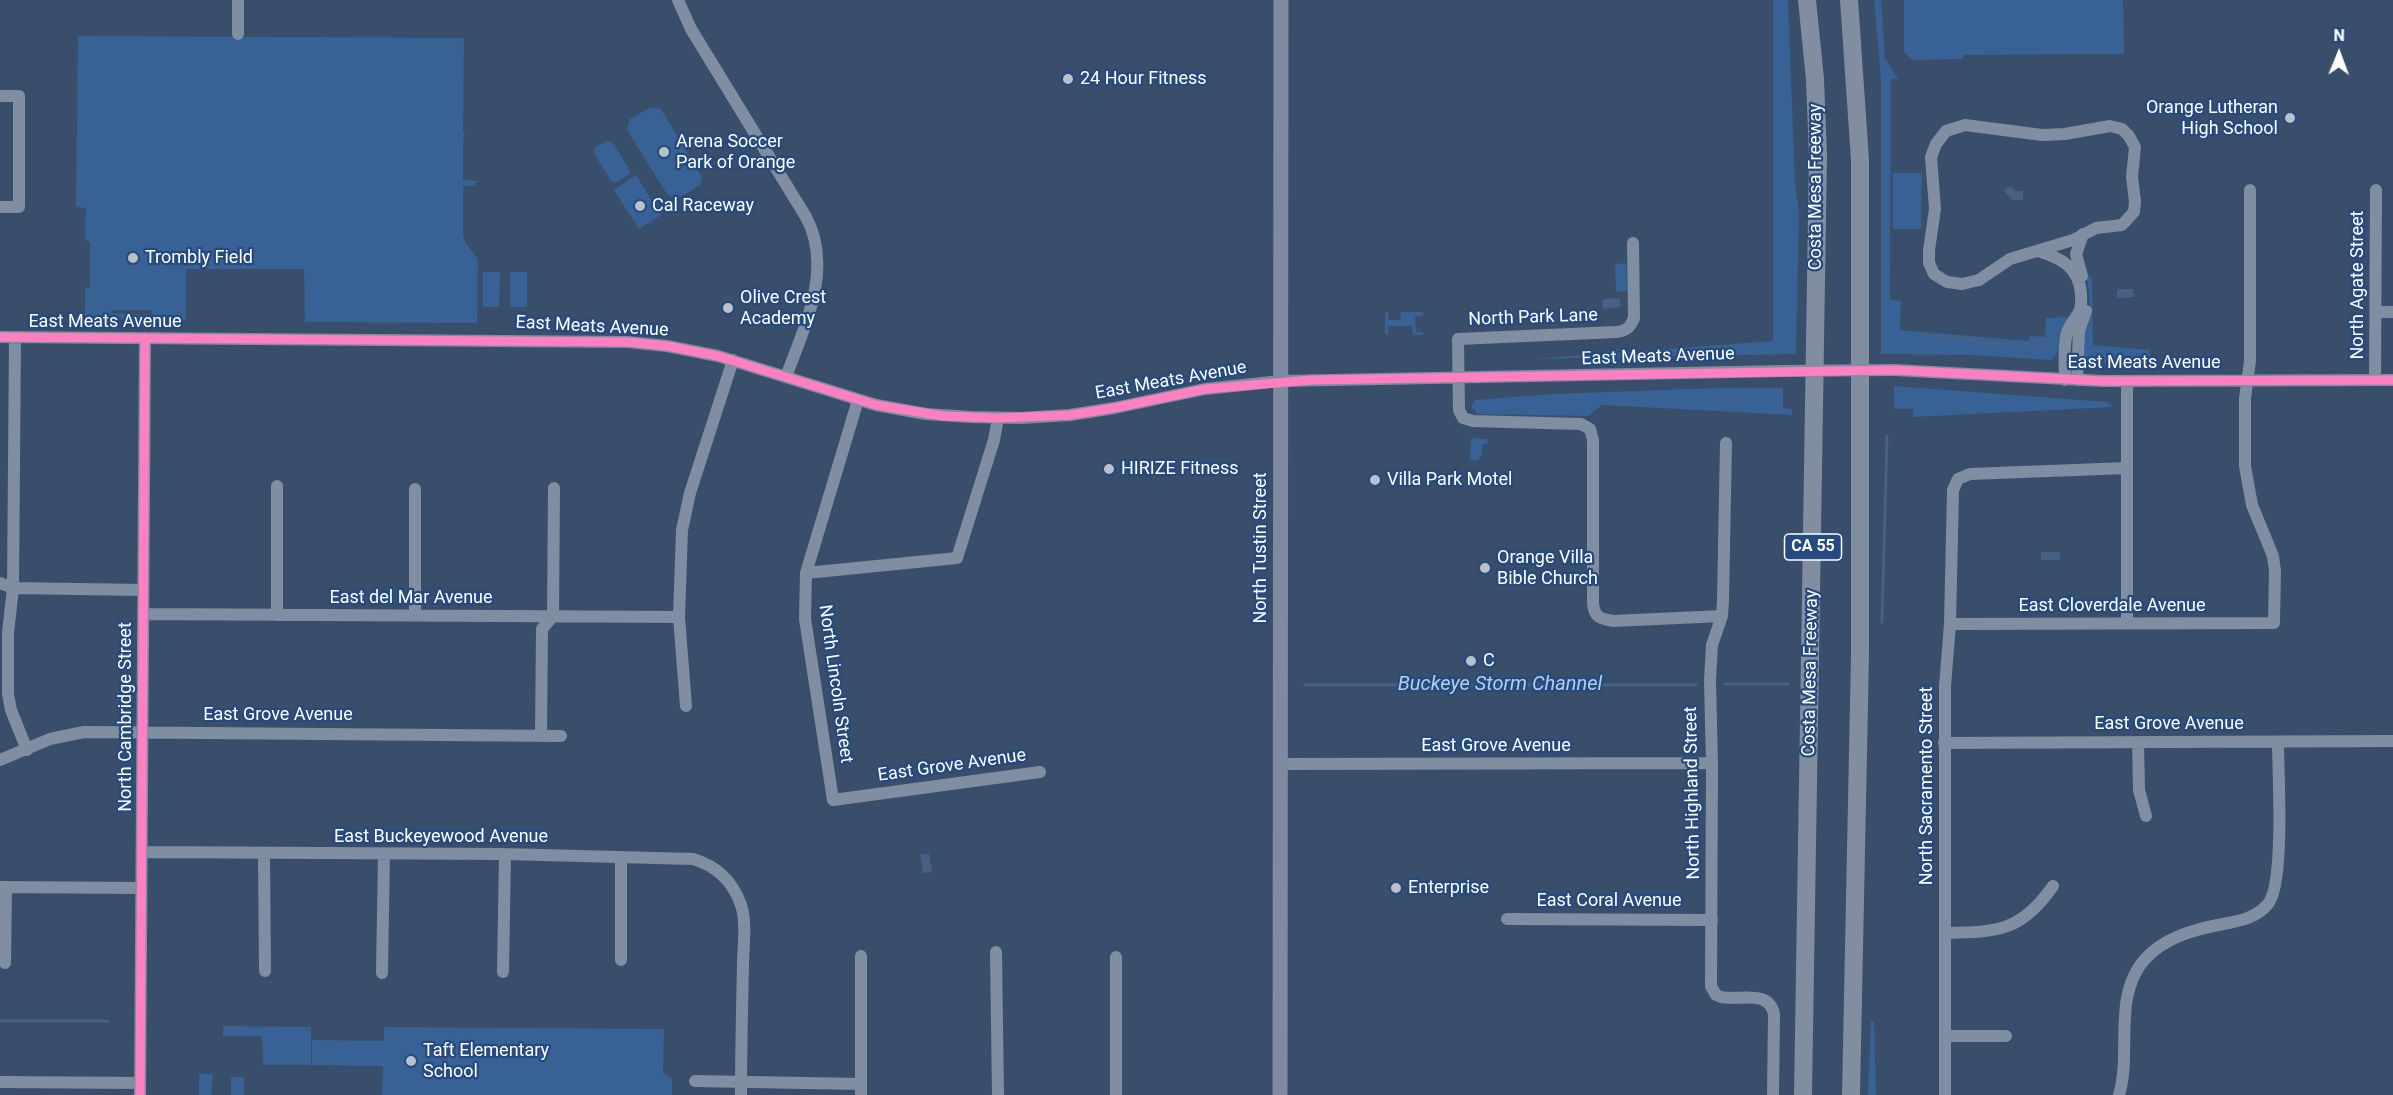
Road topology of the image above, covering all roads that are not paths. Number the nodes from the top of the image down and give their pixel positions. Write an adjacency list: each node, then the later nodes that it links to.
1 (238, 0): 6 (street)
2 (678, 0): 20 (street)
3 (1281, 0): 26 (main road, North Tustin Street)
4 (1807, 0): 93 (highway, Costa Mesa Freeway / CA 55)
5 (1849, 0): 94 (highway, CA 55)
6 (238, 34)
7 (0, 96): 10 (street)
8 (2250, 190): 23 (street)
9 (2376, 190): 14 (street, North Agate Street)
10 (0, 207)
11 (2083, 234): 13 (street); 13 (street); 22 (street)
12 (1633, 243): 21 (street, North Park Lane)
13 (2037, 250): 22 (street)
14 (2376, 312): 15 (street); 24 (street, North Agate Street)
15 (2393, 312)
16 (0, 338): 17 (street, East Meats Avenue)
17 (15, 338): 18 (street, East Meats Avenue); 37 (street)
18 (145, 338): 19 (street, East Meats Avenue); 38 (street, North Cambridge Street)
19 (733, 360): 20 (street, East Meats Avenue); 44 (street)
20 (786, 377): 28 (street, East Meats Avenue)
21 (1458, 378): 22 (street, East Meats Avenue, bridge); 26 (street, East Meats Avenue); 43 (street, North Park Lane)
22 (2071, 380): 27 (street, East Meats Avenue)
23 (2246, 380): 24 (street, East Meats Avenue); 27 (street, East Meats Avenue); 45 (street, East Cloverdale Avenue)
24 (2375, 380): 25 (street, East Meats Avenue)
25 (2393, 380)
26 (1281, 381): 29 (street, East Meats Avenue); 57 (main road, North Tustin Street)
27 (2127, 381): 31 (street)
28 (858, 400): 29 (street, East Meats Avenue); 35 (street, North Lincoln Street)
29 (998, 418): 35 (street)
30 (1726, 443): 43 (street, North Highland Street)
31 (2127, 468): 45 (street); 46 (street, North Sacramento Street)
32 (277, 486): 40 (street)
33 (554, 488): 42 (street)
34 (415, 489): 41 (street)
35 (806, 573): 60 (street, North Lincoln Street)
36 (0, 583): 37 (street)
37 (13, 588): 38 (street); 55 (street)
38 (143, 590): 39 (street, North Cambridge Street)
39 (143, 614): 40 (street, East del Mar Avenue); 48 (street, North Cambridge Street)
40 (277, 615): 41 (street, East del Mar Avenue)
41 (415, 615): 42 (street, East del Mar Avenue)
42 (553, 616): 44 (street, East del Mar Avenue); 49 (street)
43 (1722, 616): 58 (street, North Highland Street)
44 (679, 617): 47 (street)
45 (2127, 623): 46 (street, East Cloverdale Avenue)
46 (1950, 624): 54 (street, North Sacramento Street)
47 (686, 706)
48 (142, 732): 49 (street, East Grove Avenue); 55 (street, East Grove Avenue); 62 (street, North Cambridge Street)
49 (541, 735): 50 (street, East Grove Avenue)
50 (561, 736)
51 (2393, 741): 53 (street, East Grove Avenue)
52 (2138, 742): 53 (street, East Grove Avenue); 54 (street, East Grove Avenue); 61 (street)
53 (2278, 742): 96 (street)
54 (1944, 743): 72 (street, North Sacramento Street)
55 (27, 750): 56 (street, East Grove Avenue)
56 (0, 760)
57 (1280, 764): 58 (street, East Grove Avenue); 91 (main road, North Tustin Street)
58 (1712, 764): 71 (street, North Highland Street)
59 (1040, 772): 60 (street, East Grove Avenue)
60 (832, 800)
61 (2146, 816)
62 (142, 852): 63 (street, East Buckeyewood Avenue); 69 (street, North Cambridge Street)
63 (264, 854): 64 (street, East Buckeyewood Avenue); 78 (street)
64 (384, 854): 65 (street, East Buckeyewood Avenue); 80 (street)
65 (505, 854): 66 (street, East Buckeyewood Avenue); 79 (street)
66 (621, 858): 76 (street); 84 (street, East Buckeyewood Avenue)
67 (2053, 886): 72 (street)
68 (3, 888): 69 (street); 77 (street)
69 (141, 888): 86 (street, North Cambridge Street)
70 (1507, 919): 71 (street, East Coral Avenue)
71 (1712, 920): 92 (street, North Highland Street)
72 (1945, 933): 81 (street, North Sacramento Street)
73 (996, 952): 89 (street)
74 (861, 956): 87 (street)
75 (1116, 957): 90 (street)
76 (621, 960)
77 (5, 963)
78 (265, 971)
79 (503, 972)
80 (382, 973)
81 (1945, 1036): 82 (street); 95 (street, North Sacramento Street)
82 (2006, 1036)
83 (695, 1081): 84 (street)
84 (741, 1081): 87 (street); 88 (street)
85 (0, 1082): 86 (street)
86 (140, 1089)
87 (861, 1089)
88 (741, 1095)
89 (998, 1095)
90 (1116, 1095)
91 (1280, 1095)
92 (1773, 1095)
93 (1803, 1095)
94 (1851, 1095)
95 (1945, 1095)
96 (2119, 1095)

